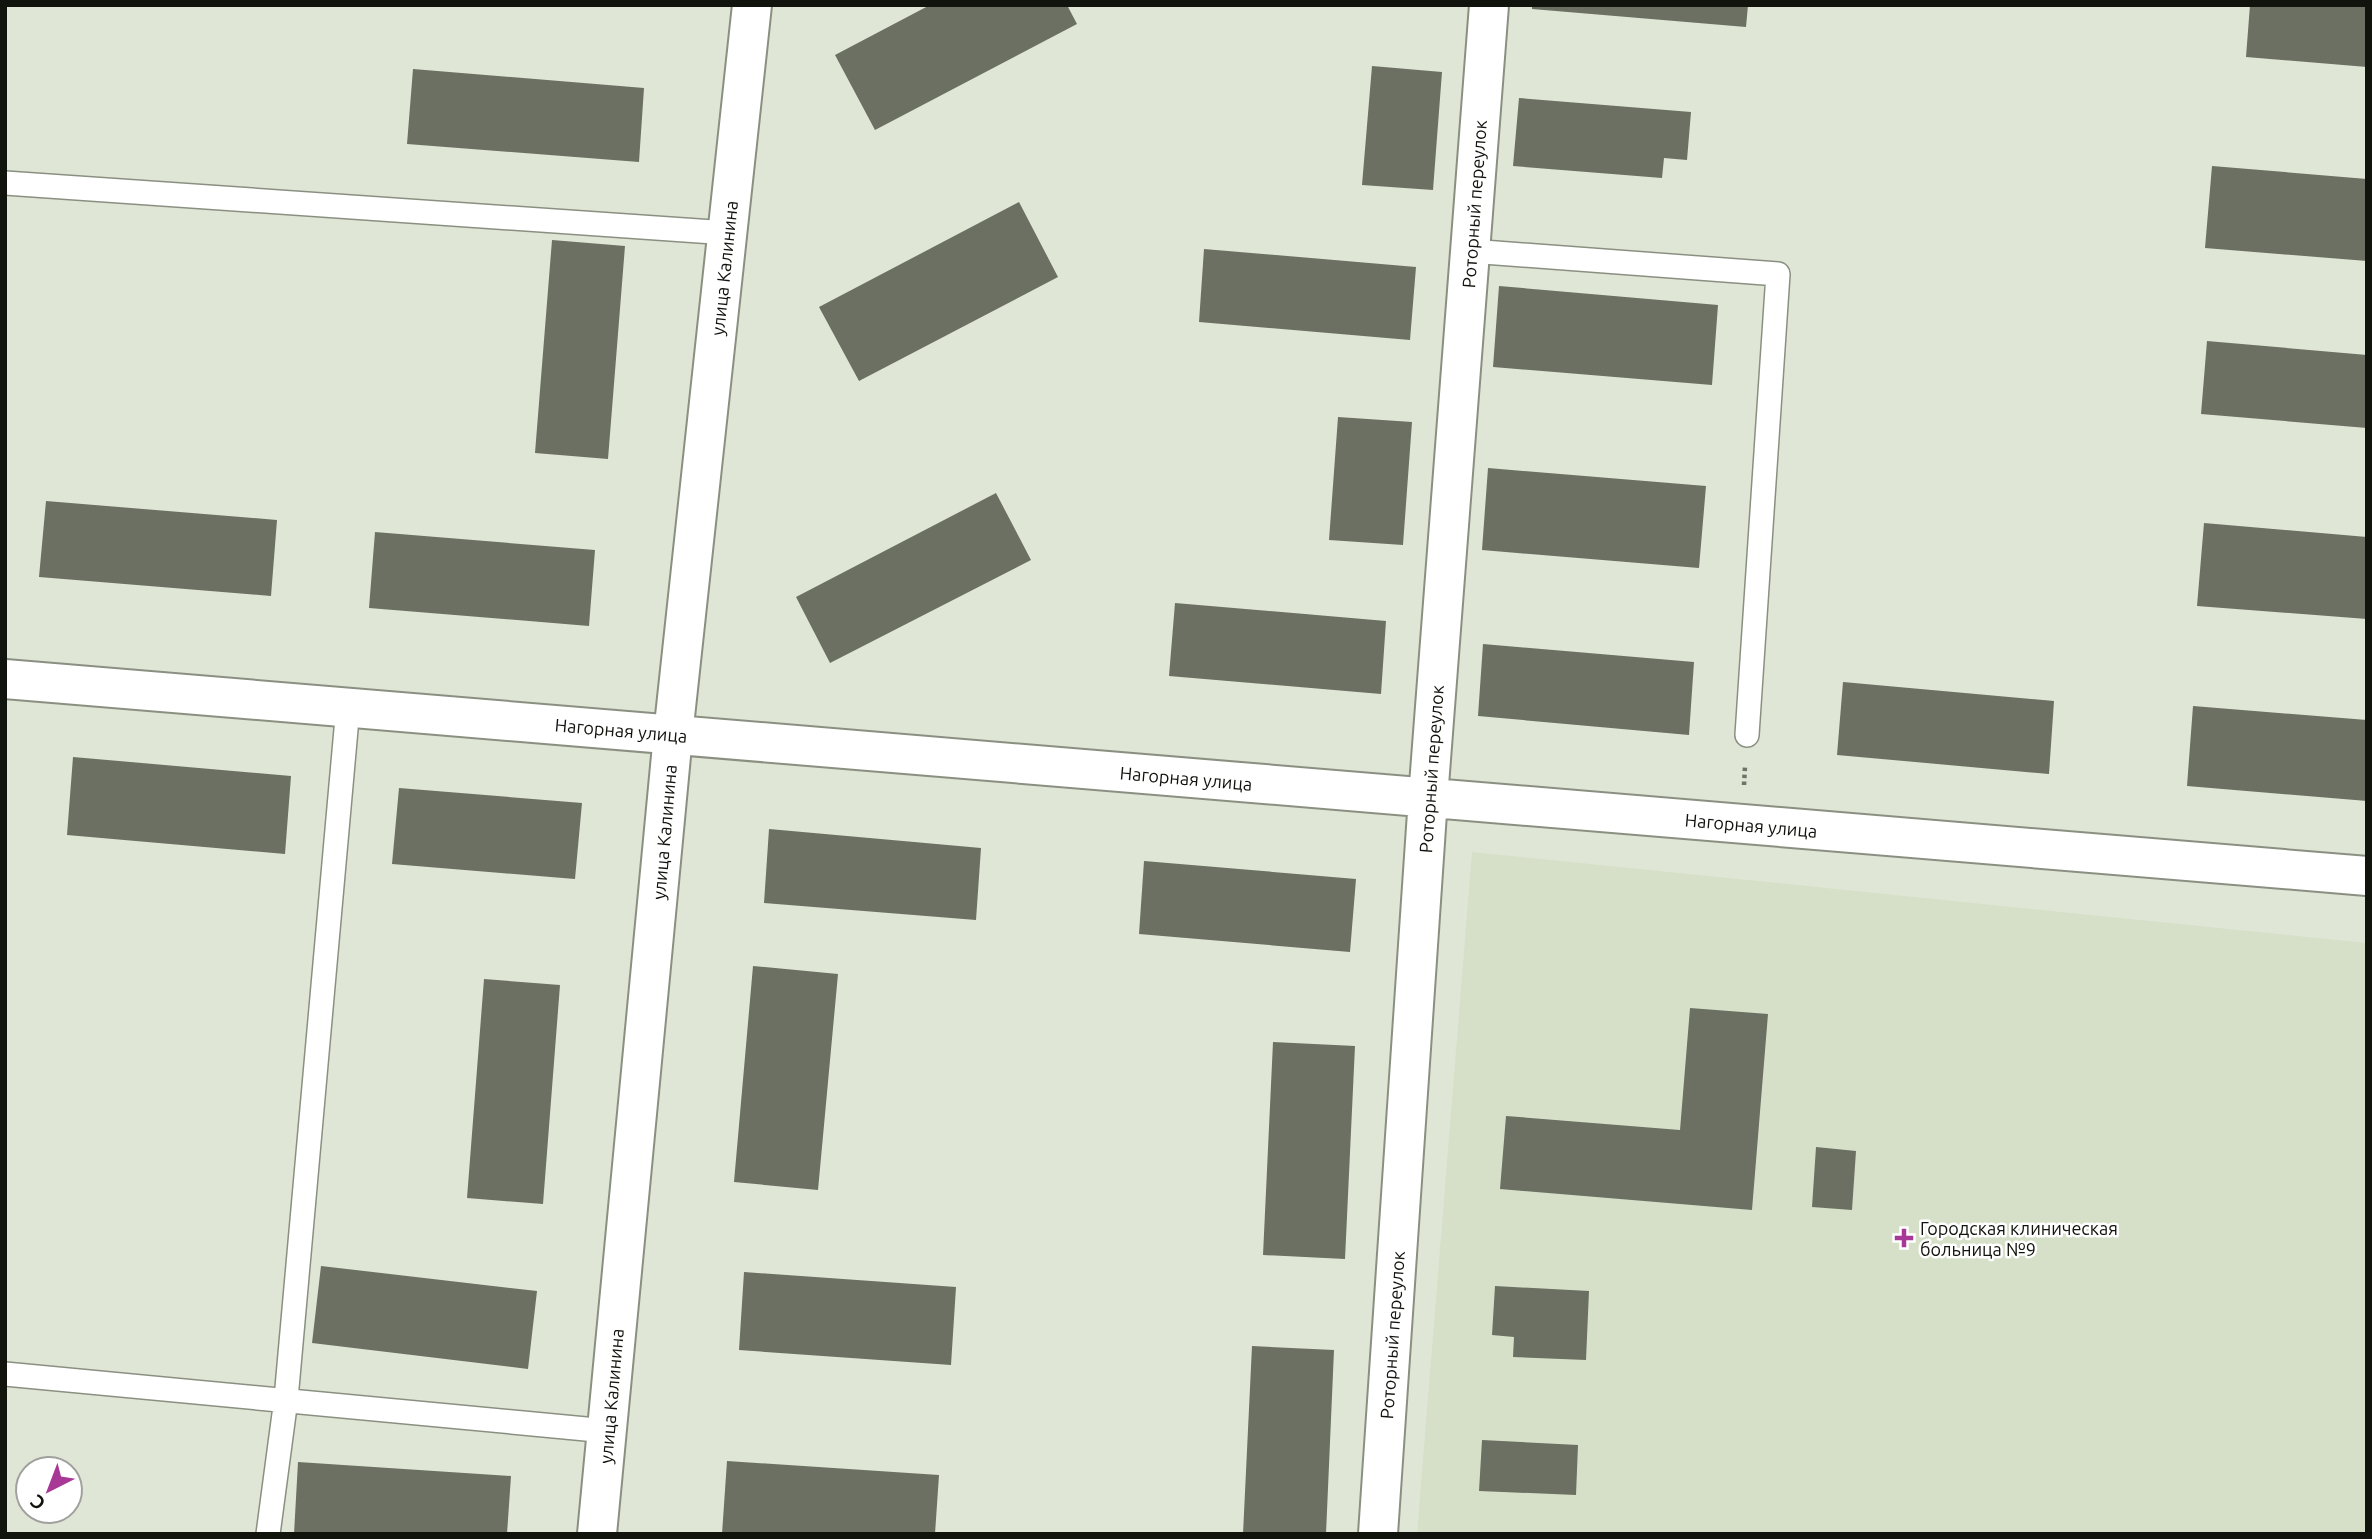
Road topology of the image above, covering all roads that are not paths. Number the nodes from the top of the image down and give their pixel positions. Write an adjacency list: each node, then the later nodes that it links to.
1 (752, 5): 4 (street, улица Калинина)
2 (1489, 5): 5 (street, Роторный переулок)
3 (5, 183): 4 (lane)
4 (728, 233): 8 (street, улица Калинина)
5 (1470, 251): 9 (lane); 10 (street, Роторный переулок)
6 (5, 679): 7 (street, Нагорная улица)
7 (348, 707): 8 (street, Нагорная улица); 13 (lane)
8 (673, 735): 10 (street, Нагорная улица); 14 (street, улица Калинина)
9 (1747, 735)
10 (1428, 798): 11 (street, Нагорная улица); 17 (street, Роторный переулок)
11 (2367, 876)
12 (5, 1374): 13 (lane)
13 (286, 1399): 14 (lane); 15 (lane)
14 (607, 1431): 16 (street, улица Калинина)
15 (268, 1534)
16 (597, 1534)
17 (1378, 1534)

